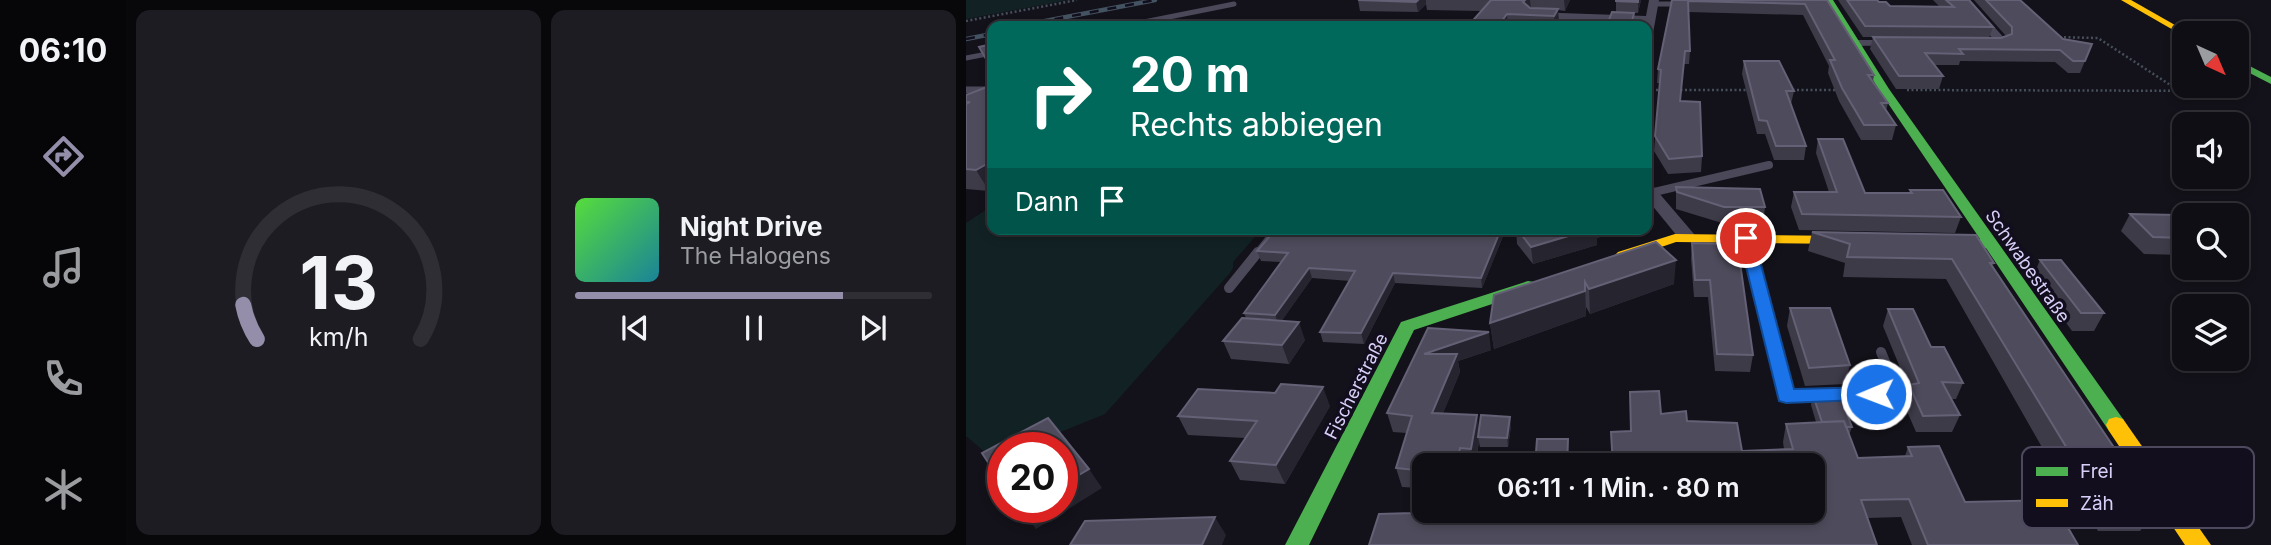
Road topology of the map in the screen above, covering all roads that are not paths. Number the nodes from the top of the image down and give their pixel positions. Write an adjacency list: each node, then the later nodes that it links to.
1 (1540, 0): 8 (street)
2 (1965, 0): 13 (street)
3 (2125, 0): 10 (street)
4 (1654, 2): 7 (lane); 8 (street)
5 (1828, 3): 11 (street, Schwabestraße)
6 (1234, 4): 9 (lane)
7 (1696, 4)
8 (1651, 19)
9 (1149, 21)
10 (2172, 26)
11 (1858, 43): 12 (street); 28 (street, Schwabestraße)
12 (1914, 43)
13 (1969, 44)
14 (987, 54): 15 (lane)
15 (966, 58)
16 (2249, 73): 17 (street)
17 (2264, 86)
18 (987, 90): 19 (lane)
19 (967, 91)
20 (1769, 165): 21 (lane)
21 (1652, 190)
22 (1652, 196): 24 (street)
23 (1272, 235): 31 (lane)
24 (1688, 238): 25 (street); 29 (street)
25 (1746, 238): 26 (street); 32 (lane)
26 (1868, 241)
27 (1922, 242): 28 (street)
28 (1989, 244): 33 (street, Schwabestraße)
29 (1610, 260)
30 (1545, 281): 35 (street, Fischerstraße)
31 (1229, 288)
32 (1881, 352)
33 (2131, 447)
34 (2187, 528): 36 (street, Schwabestraße)
35 (1297, 545)
36 (2199, 545)

